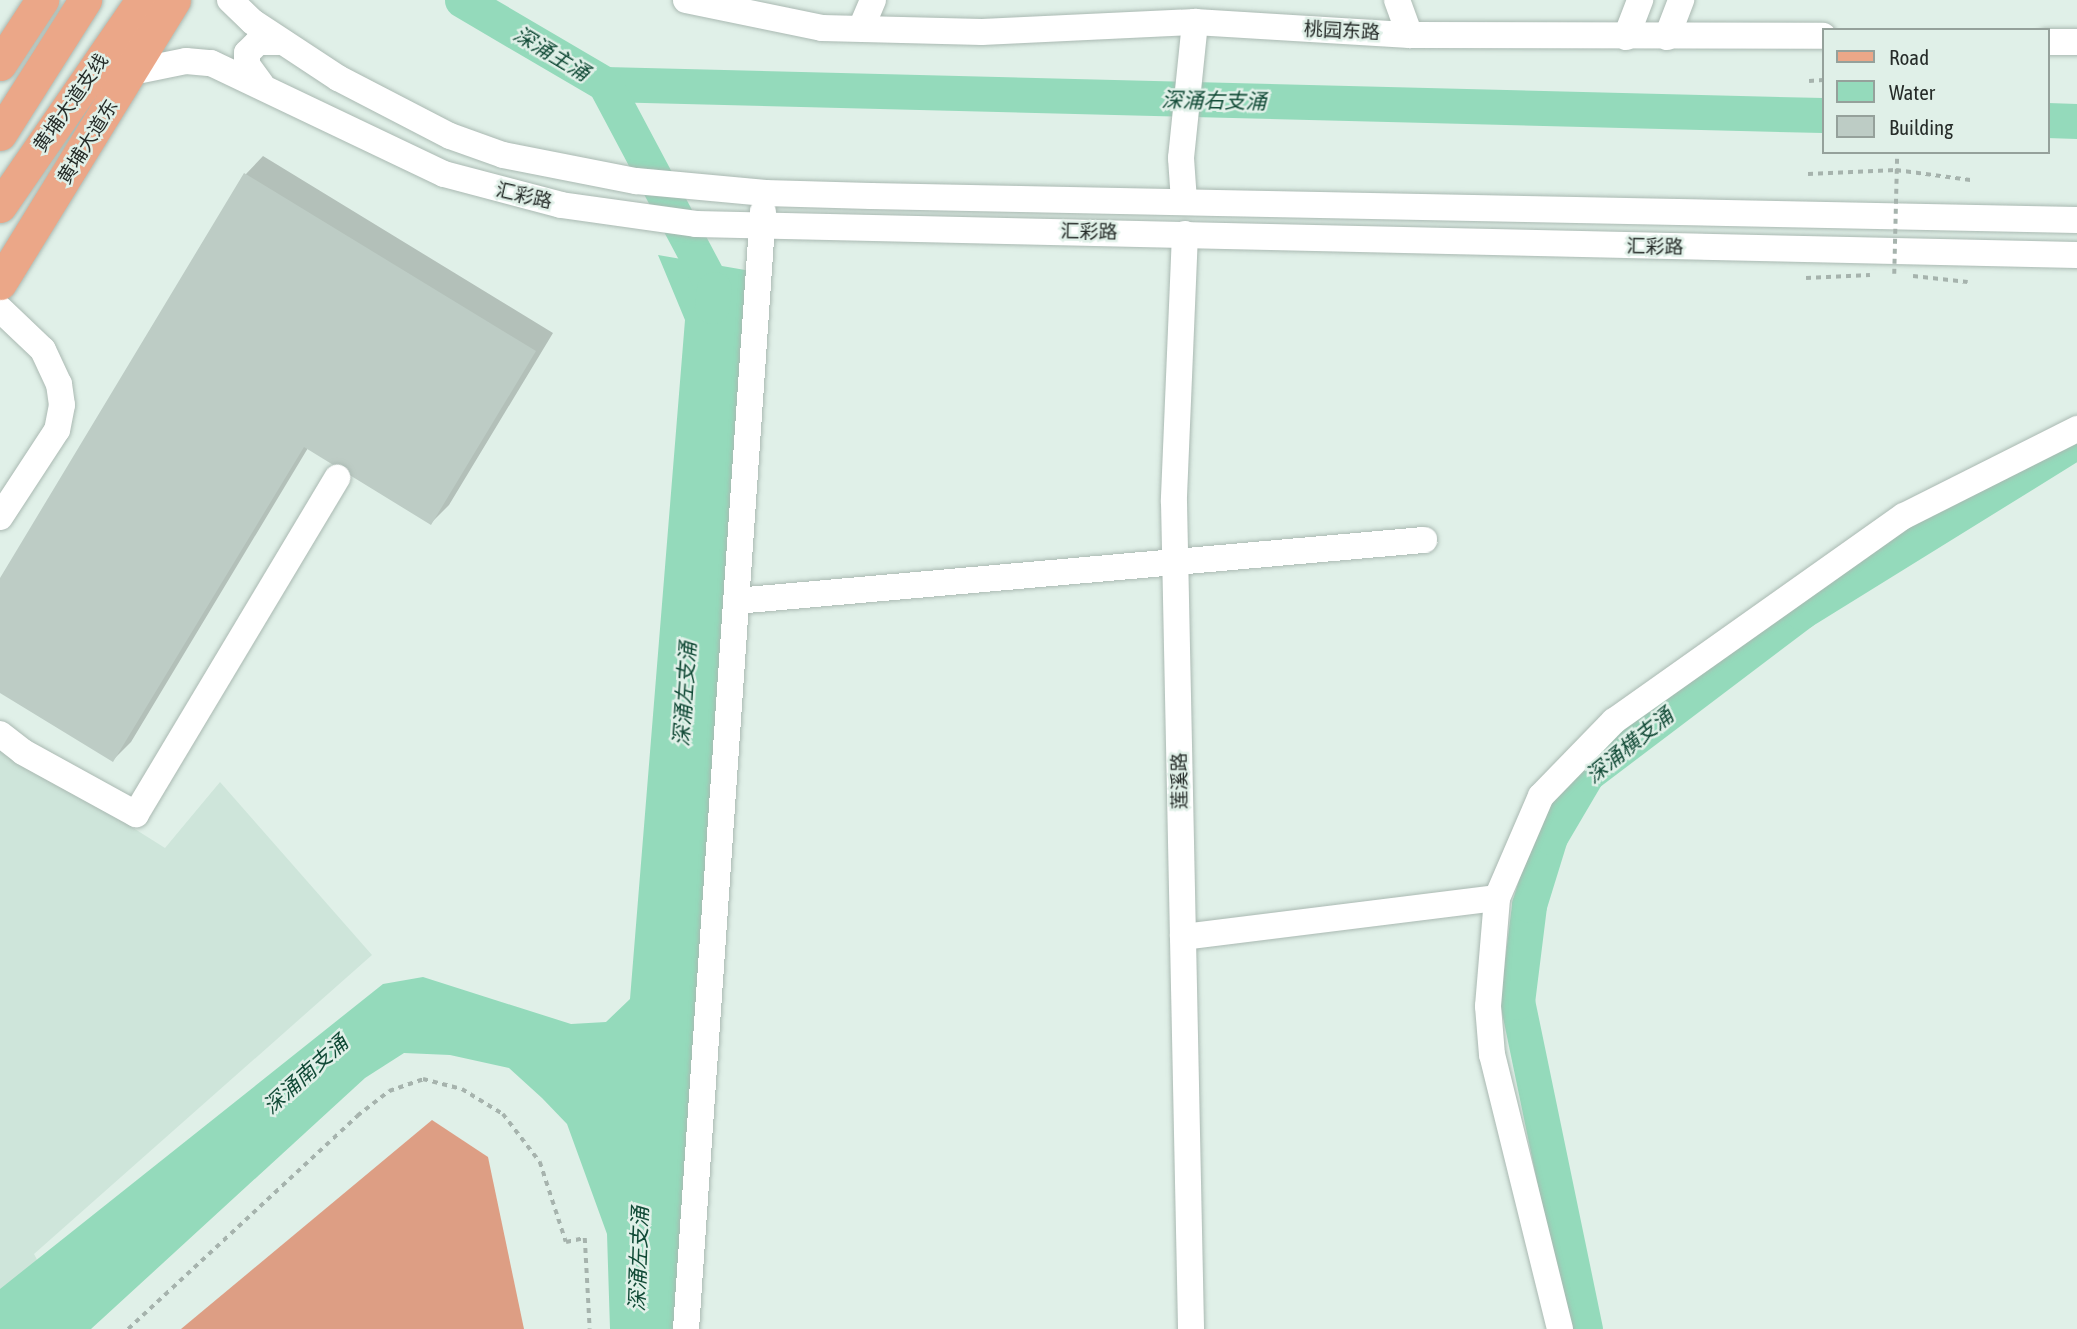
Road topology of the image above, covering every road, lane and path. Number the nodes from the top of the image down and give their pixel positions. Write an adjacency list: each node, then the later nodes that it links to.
1 (42, 0): 21 (main road)
2 (85, 0): 26 (main road)
3 (142, 0): 34 (main road, 黄埔大道支线)
4 (174, 0): 22 (main road, 黄埔大道东)
5 (230, 0): 18 (street, 汇彩路)
6 (686, 0): 13 (street, 桃园东路)
7 (764, 0): 13 (street, 桃园东路)
8 (873, 0): 13 (street)
9 (1397, 0): 14 (street)
10 (1640, 0): 16 (street)
11 (1681, 0): 17 (street)
12 (1195, 22): 13 (street, 桃园东路); 14 (street, 桃园东路); 33 (street)
13 (862, 26)
14 (1410, 35): 16 (street, 桃园东路)
15 (1822, 36): 17 (street, 桃园东路)
16 (1626, 37): 17 (street, 桃园东路)
17 (1667, 37)
18 (282, 42): 25 (street); 31 (street, 汇彩路)
19 (2049, 42): 20 (street)
20 (2077, 43)
21 (0, 64)
22 (132, 72): 25 (street, 汇彩路); 43 (main road, 黄埔大道东)
23 (1822, 80): 24 (path)
24 (1810, 81)
25 (261, 84): 36 (street, 汇彩路)
26 (0, 134)
27 (1897, 154): 28 (path, bridge)
28 (1896, 170): 29 (path); 30 (path); 40 (path, bridge)
29 (1808, 174)
30 (1970, 180)
31 (765, 192): 32 (street, 汇彩路); 36 (street)
32 (872, 195): 33 (street, 汇彩路); 37 (street)
33 (1184, 201): 35 (street, 汇彩路)
34 (0, 206)
35 (2077, 220)
36 (762, 227): 37 (street, 汇彩路); 50 (street)
37 (871, 229): 38 (street, 汇彩路)
38 (1185, 234): 39 (street, 汇彩路); 49 (street, 莲溪路)
39 (2077, 255)
40 (1894, 274): 41 (path); 42 (path)
41 (1806, 278)
42 (1968, 282)
43 (0, 284)
44 (0, 309): 47 (street)
45 (2077, 429): 52 (street)
46 (337, 478): 51 (street)
47 (0, 517)
48 (1424, 540): 49 (street)
49 (1175, 562): 50 (street); 53 (street, 莲溪路)
50 (736, 601): 56 (street)
51 (0, 734)
52 (1497, 898): 53 (street); 58 (street)
53 (1183, 937): 57 (street, 莲溪路)
54 (128, 1329): 55 (path)
55 (590, 1329)
56 (686, 1329)
57 (1191, 1329)
58 (1560, 1329)

